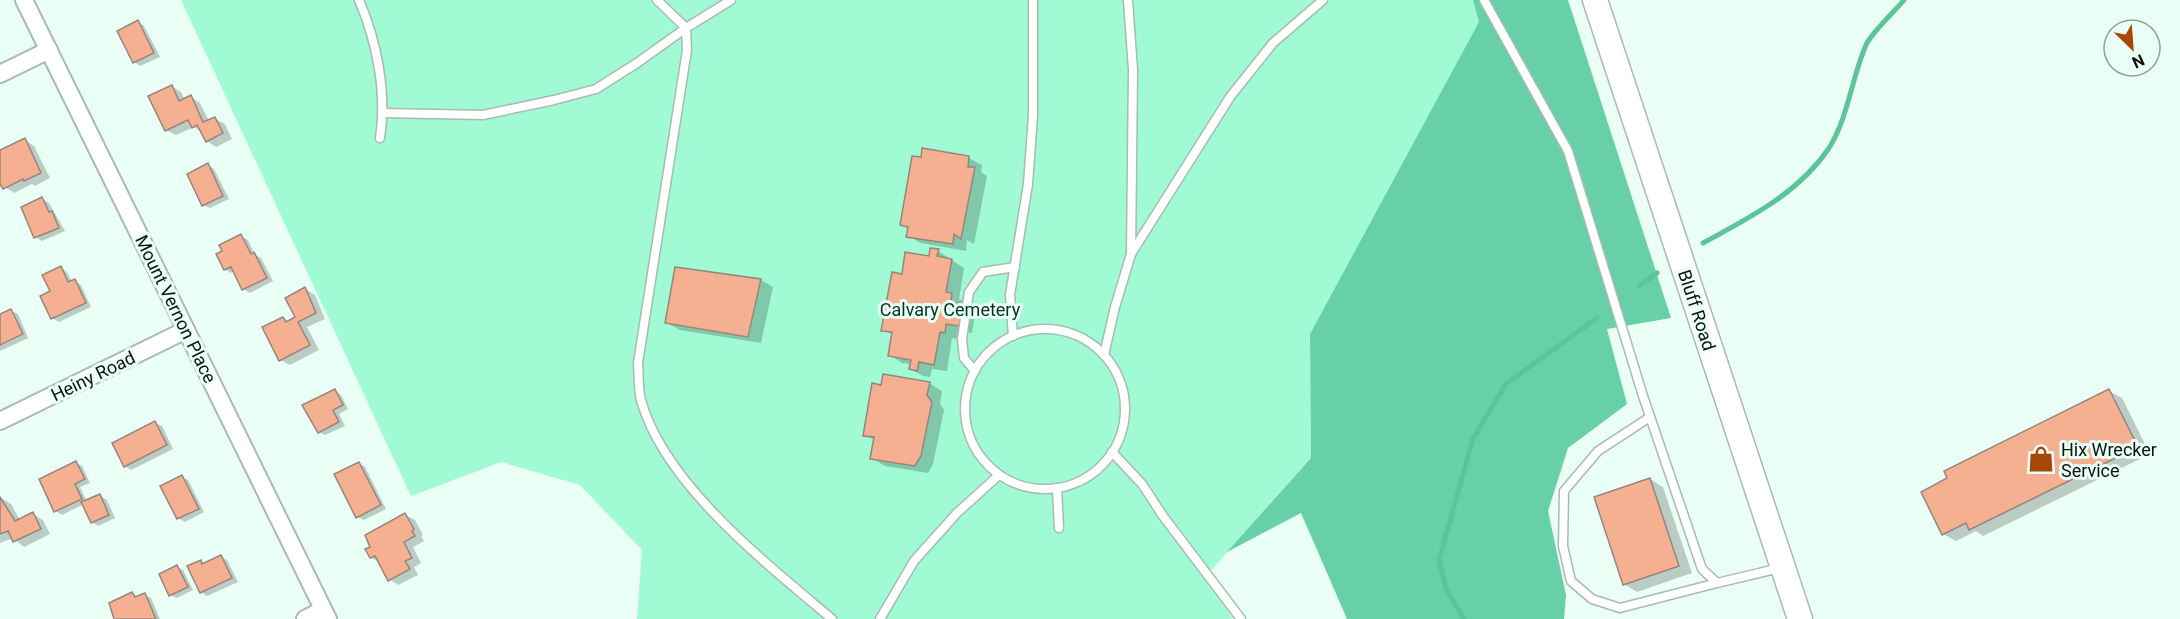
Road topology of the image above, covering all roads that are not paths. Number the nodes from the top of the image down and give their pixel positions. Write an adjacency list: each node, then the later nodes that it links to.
1 (24, 0): 11 (street, Mount Vernon Place)
2 (359, 0): 13 (lane)
3 (657, 0): 10 (lane)
4 (731, 0): 10 (lane)
5 (1033, 0): 16 (lane)
6 (1128, 0): 15 (lane)
7 (1323, 0): 15 (lane)
8 (1484, 0): 21 (lane)
9 (1594, 0): 27 (main road, Bluff Road)
10 (686, 28): 13 (lane); 31 (lane)
11 (49, 50): 12 (street); 17 (street, Mount Vernon Place)
12 (0, 74)
13 (384, 113): 14 (lane)
14 (380, 138)
15 (1131, 254): 19 (lane)
16 (1015, 267): 18 (lane); 20 (lane)
17 (186, 330): 22 (street, Heiny Road); 29 (street, Mount Vernon Place)
18 (1013, 336): 19 (lane); 20 (lane)
19 (1104, 355): 23 (lane)
20 (975, 371): 24 (lane)
21 (1650, 417): 28 (lane); 28 (lane)
22 (0, 421)
23 (1113, 452): 25 (lane); 33 (lane)
24 (999, 475): 25 (lane); 32 (lane)
25 (1058, 488): 26 (lane)
26 (1059, 528)
27 (1783, 567): 28 (lane); 34 (main road, Bluff Road)
28 (1717, 583)
29 (325, 614): 30 (street)
30 (304, 619)
31 (832, 619)
32 (880, 619)
33 (1241, 619)
34 (1800, 619)

